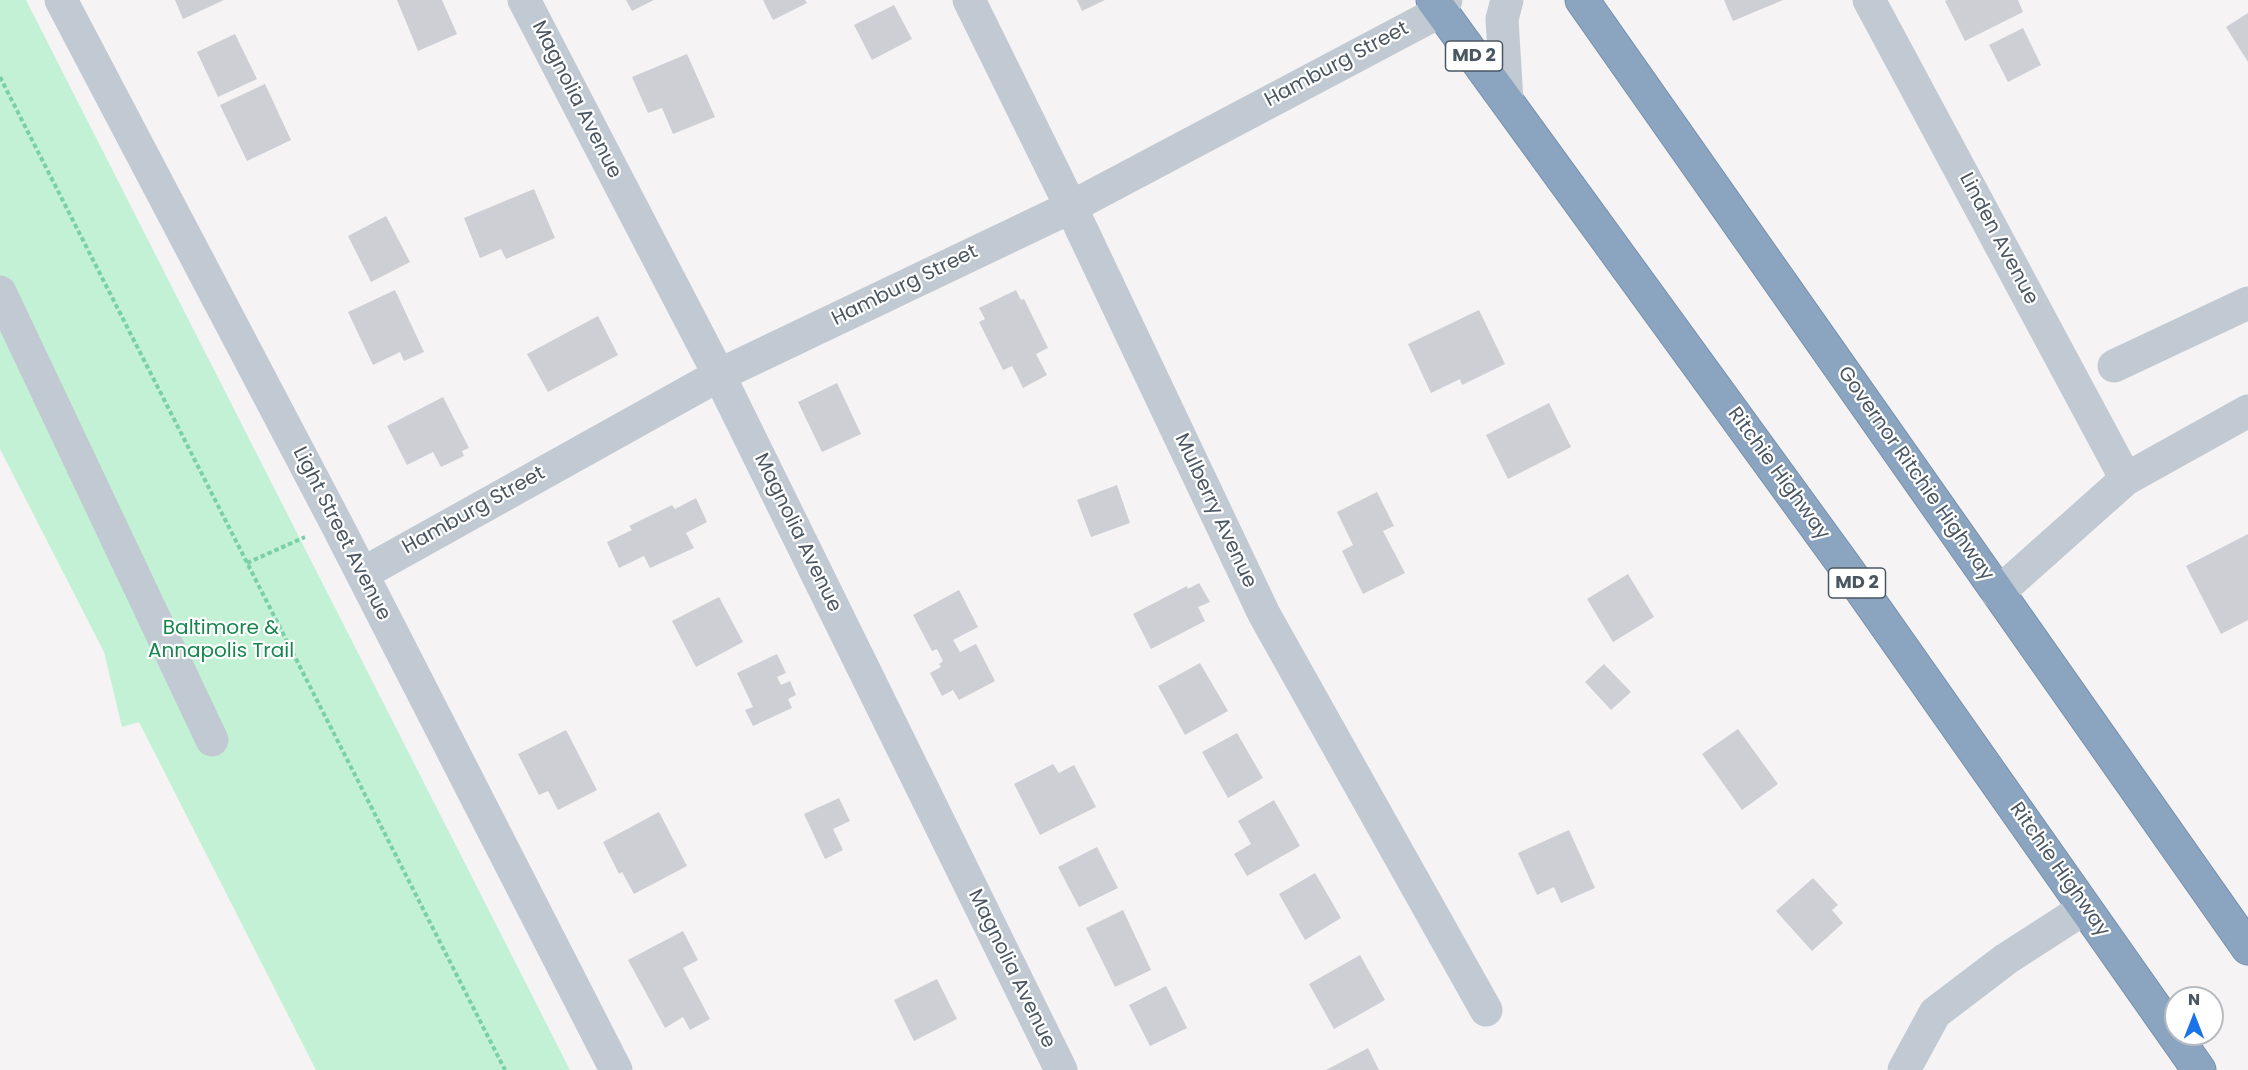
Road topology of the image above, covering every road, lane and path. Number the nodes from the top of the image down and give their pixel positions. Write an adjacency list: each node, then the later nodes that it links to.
1 (62, 0): 17 (street, Light Street Avenue)
2 (524, 0): 14 (street, Magnolia Avenue)
3 (969, 0): 10 (street, Mulberry Avenue)
4 (1508, 0): 9 (street)
5 (1582, 0): 20 (highway, Governor Ritchie Highway)
6 (1869, 0): 16 (street, Linden Avenue)
7 (1440, 4): 9 (highway, Ritchie Highway / MD 2); 10 (street, Hamburg Street)
8 (0, 77): 18 (path)
9 (1507, 101): 22 (highway, Ritchie Highway / MD 2)
10 (1071, 207): 14 (street, Hamburg Street); 24 (street, Mulberry Avenue)
11 (0, 292): 21 (street)
12 (2248, 303): 13 (street)
13 (2114, 366)
14 (719, 375): 19 (street, Hamburg Street); 27 (street, Magnolia Avenue)
15 (2248, 411): 16 (street)
16 (2126, 479): 20 (street)
17 (336, 523): 18 (path); 19 (street, Light Street Avenue)
18 (248, 563): 25 (path)
19 (362, 574): 26 (street, Light Street Avenue)
20 (1998, 593): 23 (highway, Governor Ritchie Highway)
21 (212, 740)
22 (2085, 908): 28 (street); 29 (highway, Ritchie Highway / MD 2)
23 (2248, 948)
24 (1486, 1010)
25 (505, 1070)
26 (616, 1070)
27 (1061, 1070)
28 (1904, 1070)
29 (2199, 1070)

